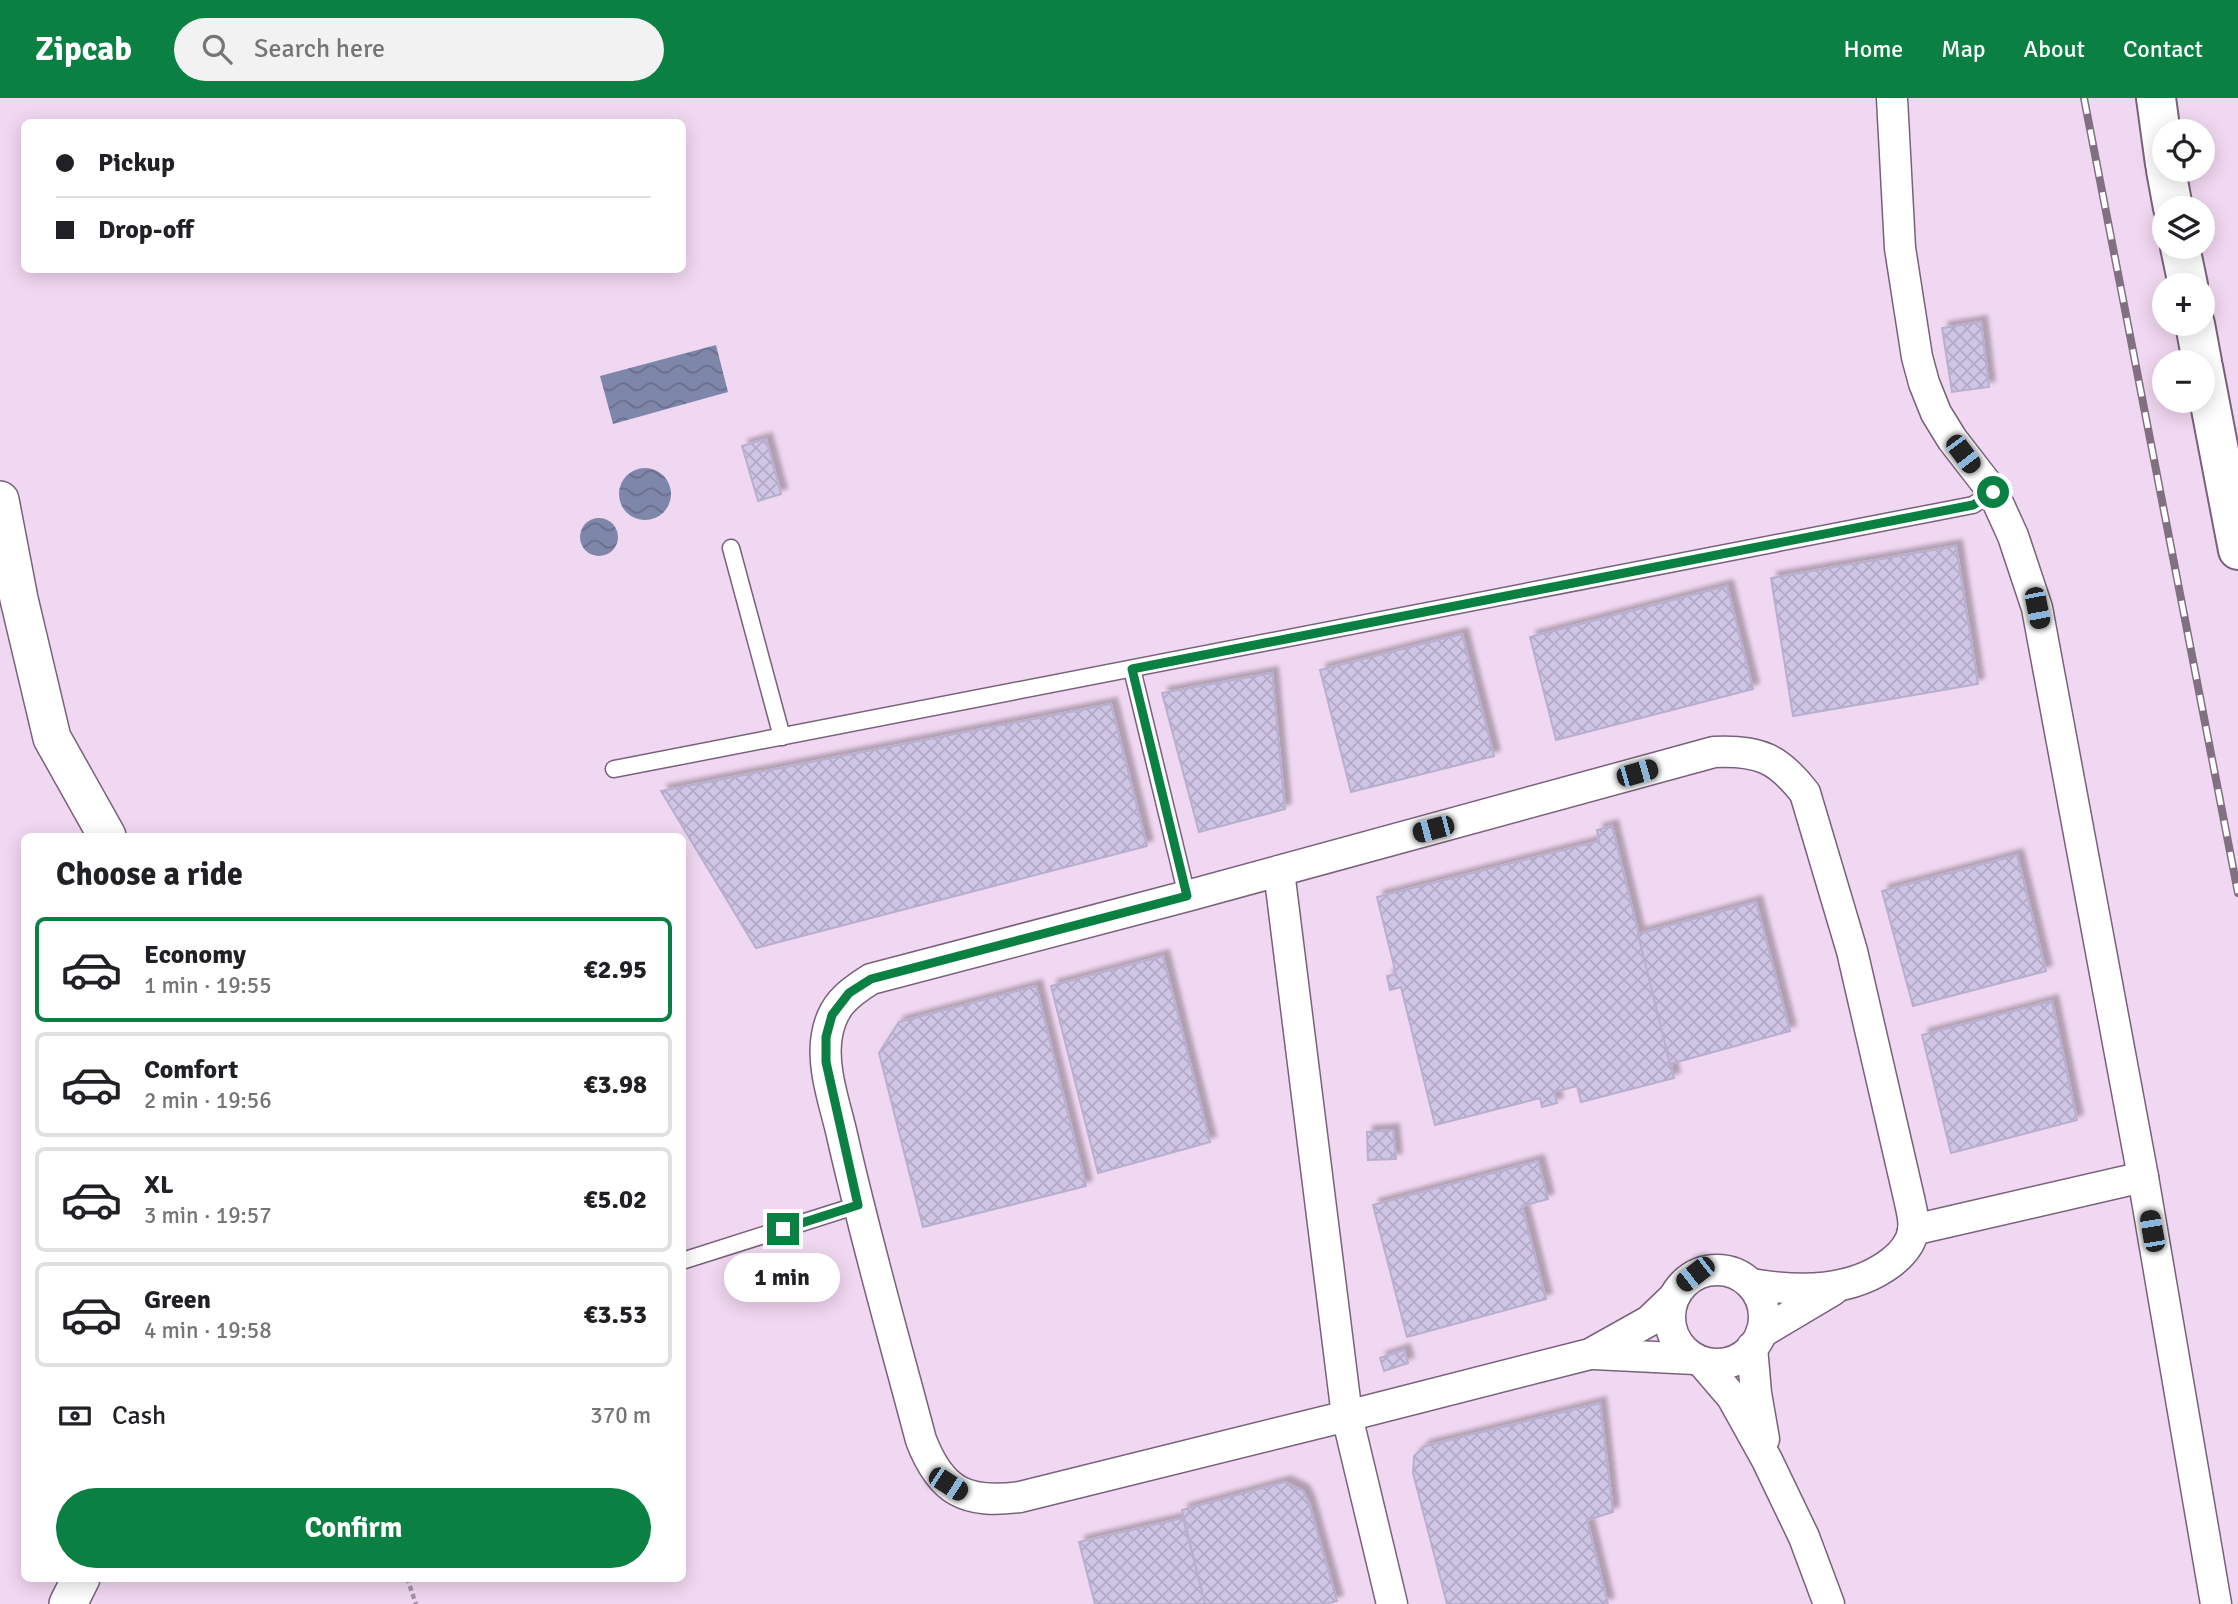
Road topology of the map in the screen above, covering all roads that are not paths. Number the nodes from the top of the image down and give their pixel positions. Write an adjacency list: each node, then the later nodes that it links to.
1 (1892, 98): 5 (street)
2 (2156, 98): 3 (main road)
3 (2159, 119)
4 (2212, 413): 8 (main road)
5 (1993, 492): 9 (lane); 15 (street)
6 (0, 500): 12 (street)
7 (731, 548): 10 (lane)
8 (2238, 550)
9 (1132, 669): 10 (lane); 14 (lane)
10 (782, 737): 11 (lane)
11 (614, 769)
12 (105, 833)
13 (1279, 871): 14 (street); 17 (street); 25 (street)
14 (1187, 896): 16 (street)
15 (2143, 1177): 17 (street); 31 (street)
16 (858, 1205): 18 (lane); 25 (street)
17 (1913, 1230): 20 (street)
18 (686, 1260)
19 (1751, 1284): 20 (street); 21 (street); 22 (street)
20 (1838, 1286): 22 (street)
21 (1673, 1298): 23 (street); 24 (street)
22 (1757, 1340): 24 (street); 26 (street)
23 (1590, 1353): 24 (street); 25 (street)
24 (1699, 1361): 26 (street)
25 (1347, 1416): 29 (street)
26 (1767, 1460): 30 (street)
27 (79, 1582): 28 (street)
28 (68, 1604)
29 (1392, 1604)
30 (1829, 1604)
31 (2216, 1604)

